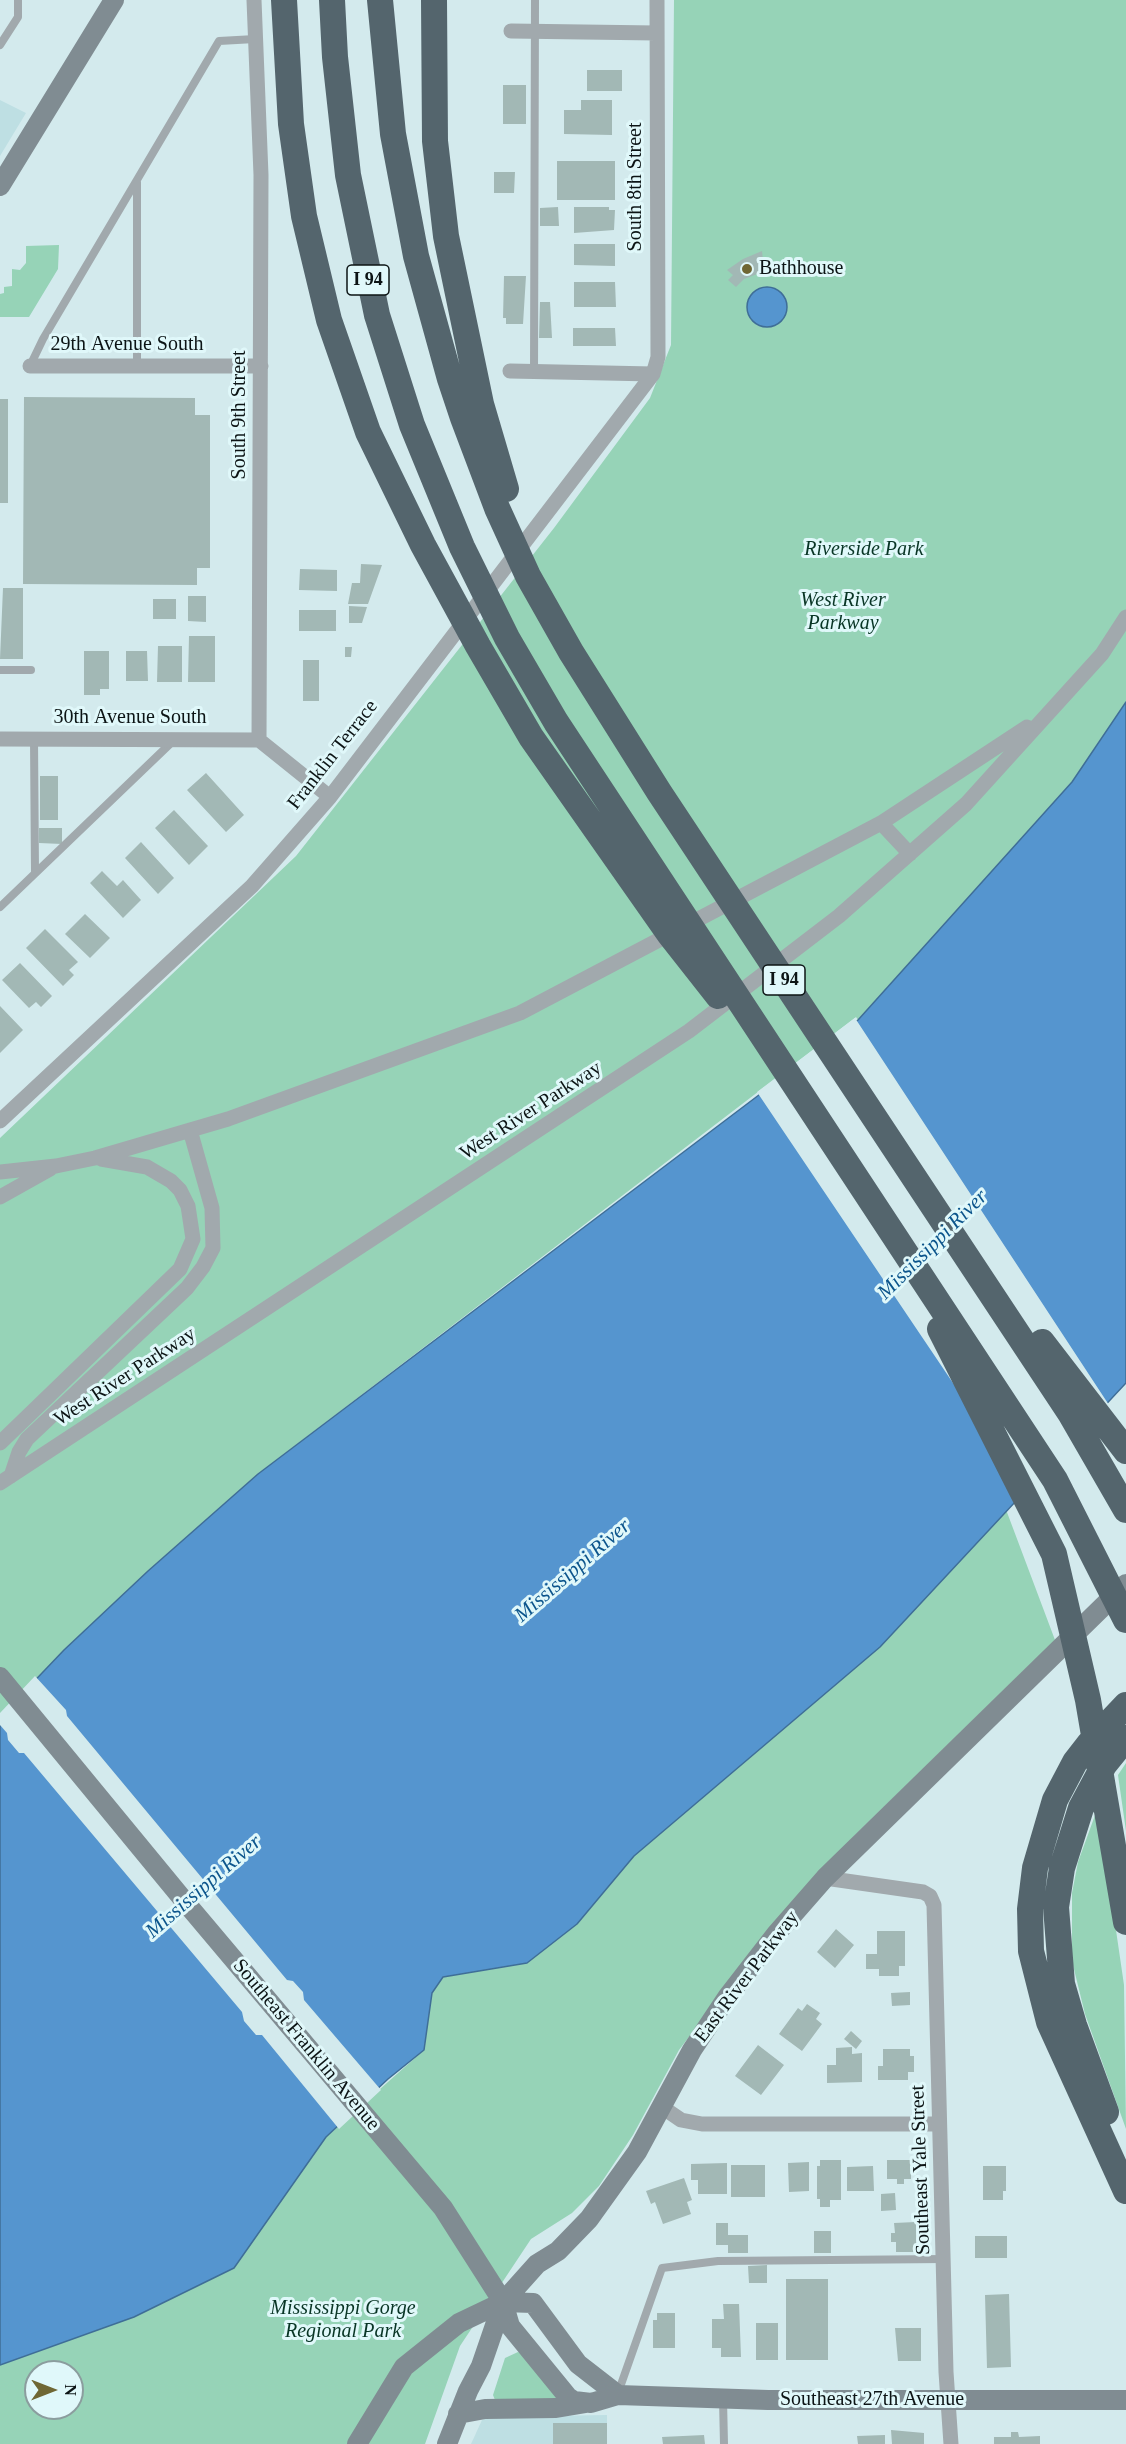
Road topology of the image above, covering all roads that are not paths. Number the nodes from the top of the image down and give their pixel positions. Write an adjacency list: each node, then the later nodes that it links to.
1 (18, 0): 14 (lane)
2 (114, 0): 16 (street)
3 (254, 0): 13 (street, South 9th Street)
4 (284, 0): 34 (highway)
5 (332, 0): 34 (highway, I 94)
6 (380, 0): 23 (highway, I 94)
7 (435, 0): 23 (highway)
8 (535, 0): 11 (lane)
9 (657, 0): 12 (street, South 8th Street)
10 (511, 31): 11 (street)
11 (535, 32): 12 (street); 21 (lane)
12 (656, 33): 22 (street, South 8th Street)
13 (255, 39): 15 (lane); 19 (street, South 9th Street)
14 (0, 45)
15 (137, 180): 17 (lane); 18 (lane)
16 (0, 186)
17 (30, 366): 18 (street, 29th Avenue South)
18 (137, 366): 19 (street, 29th Avenue South)
19 (261, 366): 31 (street, South 9th Street)
20 (510, 371): 21 (street)
21 (534, 372): 22 (street)
22 (653, 374): 32 (street, Franklin Terrace)
23 (502, 501): 42 (highway, I 94)
24 (1126, 617): 27 (street, West River Parkway)
25 (0, 670): 26 (lane)
26 (31, 670)
27 (1041, 718): 33 (street, West River Parkway); 35 (street, West River Parkway)
28 (0, 739): 29 (street, 30th Avenue South)
29 (34, 739): 30 (street, 30th Avenue South); 36 (lane)
30 (175, 740): 31 (street, 30th Avenue South); 36 (lane)
31 (259, 740): 32 (street)
32 (330, 796): 38 (street, Franklin Terrace)
33 (881, 823): 35 (street); 39 (street, West River Parkway)
34 (609, 825): 45 (highway, I 94)
35 (910, 854): 48 (street, West River Parkway)
36 (36, 873): 37 (lane)
37 (0, 907)
38 (0, 1121)
39 (190, 1130): 40 (street, West River Parkway); 48 (street)
40 (95, 1158): 41 (street, West River Parkway); 46 (street)
41 (56, 1166): 43 (street, West River Parkway); 44 (street, West River Parkway)
42 (908, 1168): 47 (highway); 49 (highway, I 94)
43 (0, 1172)
44 (0, 1197)
45 (892, 1232): 51 (highway, I 94); 56 (highway)
46 (0, 1443)
47 (1126, 1451)
48 (6, 1480)
49 (1124, 1506)
50 (1126, 1584): 55 (street, East River Parkway)
51 (1126, 1620)
52 (0, 1677): 62 (street, Southeast Franklin Avenue)
53 (1126, 1705): 60 (highway)
54 (1126, 1738): 59 (highway)
55 (825, 1878): 57 (street, East River Parkway); 58 (street, Southeast Yale Street)
56 (1126, 1922)
57 (662, 2107): 58 (street); 62 (street, East River Parkway)
58 (939, 2124): 61 (street, Southeast Yale Street)
59 (1126, 2175)
60 (1126, 2191)
61 (945, 2259): 63 (lane); 65 (street, Southeast Yale Street)
62 (503, 2301): 63 (street); 67 (street); 68 (street); 69 (street, East River Parkway)
63 (618, 2395): 64 (street, Southeast 27th Avenue); 67 (street, Southeast 27th Avenue)
64 (723, 2398): 65 (street, Southeast 27th Avenue); 71 (lane)
65 (947, 2400): 66 (street, Southeast 27th Avenue); 72 (street, Southeast Yale Street)
66 (1126, 2400)
67 (591, 2403): 68 (street, Southeast 27th Avenue)
68 (458, 2414): 70 (street)
69 (357, 2444)
70 (447, 2444)
71 (724, 2444)
72 (951, 2444)

